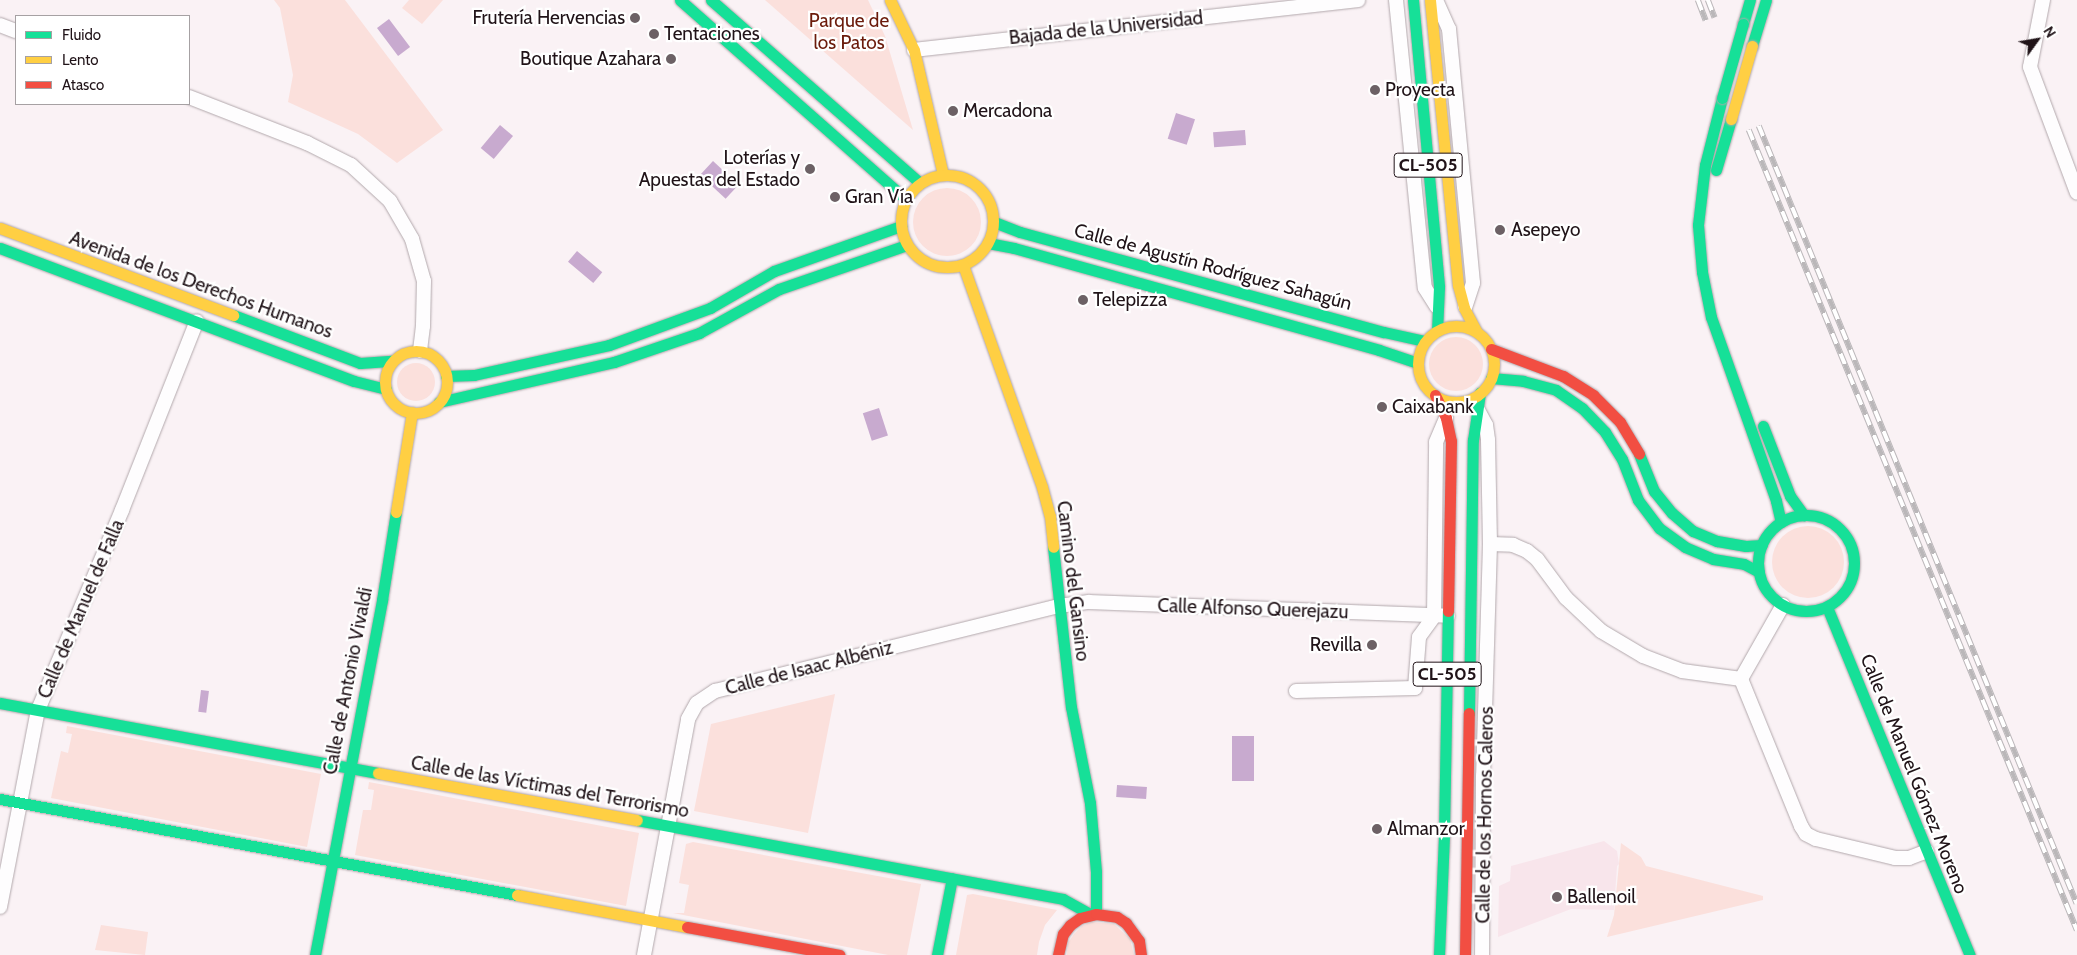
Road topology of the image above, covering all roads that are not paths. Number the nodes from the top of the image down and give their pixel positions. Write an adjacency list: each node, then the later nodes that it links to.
1 (680, 0): 19 (main road)
2 (711, 0): 17 (main road)
3 (890, 0): 14 (main road)
4 (1358, 0): 14 (street, Bajada de la Universidad)
5 (1396, 0): 29 (street)
6 (1413, 0): 29 (main road, CL-505)
7 (1430, 0): 30 (main road, CL-505)
8 (1436, 0): 30 (street)
9 (1750, 0): 49 (main road, bridge)
10 (1766, 0): 20 (main road, bridge)
11 (2043, 0): 18 (street)
12 (0, 24): 13 (street)
13 (15, 31)
14 (914, 50): 16 (main road)
15 (190, 97): 36 (street)
16 (943, 175): 17 (main road); 21 (main road)
17 (920, 183): 19 (main road)
18 (2077, 194)
19 (906, 199): 22 (main road)
20 (1713, 201)
21 (994, 222): 24 (main road); 34 (main road, Calle de Agustín Rodríguez Sahagún)
22 (901, 226): 25 (main road); 39 (main road)
23 (0, 228): 37 (main road, Avenida de los Derechos Humanos)
24 (988, 243): 28 (main road); 38 (main road, Calle de Agustín Rodríguez Sahagún)
25 (907, 245): 28 (main road); 44 (main road)
26 (0, 248): 31 (main road, Avenida de los Derechos Humanos)
27 (1713, 262): 48 (main road)
28 (963, 265): 54 (main road, Camino del Gansino)
29 (1438, 308): 32 (main road, CL-505)
30 (1464, 308): 33 (main road)
31 (197, 321): 41 (main road, Avenida de los Derechos Humanos); 60 (street, Calle de Manuel de Falla)
32 (1437, 331): 33 (main road); 34 (main road)
33 (1477, 332): 35 (main road)
34 (1425, 341): 38 (main road)
35 (1491, 349): 40 (main road); 51 (main road)
36 (420, 351): 37 (main road); 39 (main road)
37 (392, 361): 41 (main road)
38 (1418, 363): 43 (main road)
39 (446, 376): 44 (main road)
40 (1491, 378): 42 (main road, CL-505); 52 (main road)
41 (386, 389): 46 (main road)
42 (1480, 393): 43 (main road); 45 (main road, Calle de los Hornos Caleros / CL-505)
43 (1435, 395): 47 (main road)
44 (439, 402): 46 (main road)
45 (1477, 408): 50 (street, Calle de los Hornos Caleros); 78 (main road, Calle de los Hornos Caleros / CL-505)
46 (412, 412): 61 (main road, Calle de Antonio Vivaldi)
47 (1446, 418): 56 (street)
48 (1804, 515): 49 (main road); 55 (main road)
49 (1781, 522): 51 (main road)
50 (1490, 544): 57 (street); 79 (street, Calle de los Hornos Caleros)
51 (1762, 545): 52 (main road)
52 (1759, 572): 53 (main road)
53 (1783, 605): 55 (main road); 57 (street)
54 (1059, 606): 56 (street, Calle Alfonso Querejazu); 64 (street, Calle de Isaac Albéniz); 69 (main road, Camino del Gansino)
55 (1826, 607): 65 (main road, Calle de Manuel Gómez Moreno)
56 (1441, 616): 58 (street); 77 (main road, CL-505)
57 (1740, 679): 65 (street)
58 (1296, 691)
59 (0, 703): 60 (main road, Calle de las Víctimas del Terrorismo)
60 (38, 710): 61 (main road, Calle de las Víctimas del Terrorismo); 63 (street, Calle de Manuel de Falla)
61 (350, 767): 64 (main road, Calle de las Víctimas del Terrorismo); 66 (main road, Calle de Antonio Vivaldi)
62 (0, 799): 63 (main road)
63 (19, 803): 66 (main road); 68 (street, Calle de Manuel de Falla)
64 (668, 826): 67 (main road, Calle de las Víctimas del Terrorismo); 70 (street, Calle de Isaac Albéniz)
65 (1927, 851): 80 (main road, Calle de Manuel Gómez Moreno)
66 (333, 861): 70 (main road); 71 (main road, Calle de Antonio Vivaldi)
67 (952, 878): 69 (main road, Calle de las Víctimas del Terrorismo); 74 (main road)
68 (0, 908)
69 (1093, 914): 75 (main road); 76 (main road, Calle de las Víctimas del Terrorismo)
70 (651, 920): 72 (street, Calle de Isaac Albéniz); 73 (main road)
71 (315, 955)
72 (644, 955)
73 (839, 955)
74 (937, 955)
75 (1058, 955)
76 (1141, 955)
77 (1439, 955)
78 (1465, 955)
79 (1482, 955)
80 (1970, 955)

